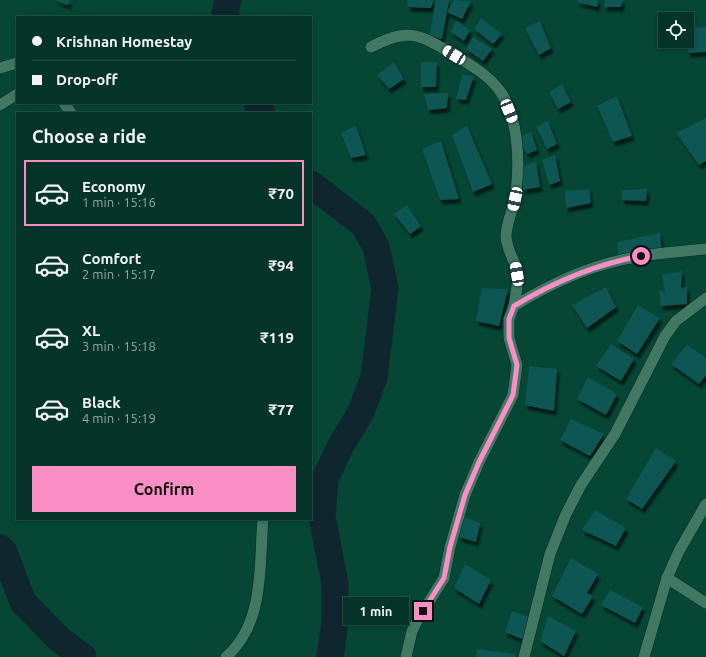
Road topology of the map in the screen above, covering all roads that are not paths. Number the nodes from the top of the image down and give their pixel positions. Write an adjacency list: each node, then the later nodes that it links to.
1 (370, 47): 8 (street)
2 (16, 63): 3 (street)
3 (0, 68)
4 (16, 95): 5 (street)
5 (0, 105)
6 (706, 249): 8 (street)
7 (706, 298): 15 (street)
8 (514, 306): 14 (street)
9 (706, 504): 11 (street)
10 (262, 520): 13 (street)
11 (667, 578): 12 (street); 16 (street)
12 (706, 603)
13 (226, 657)
14 (406, 657)
15 (524, 657)
16 (644, 657)

